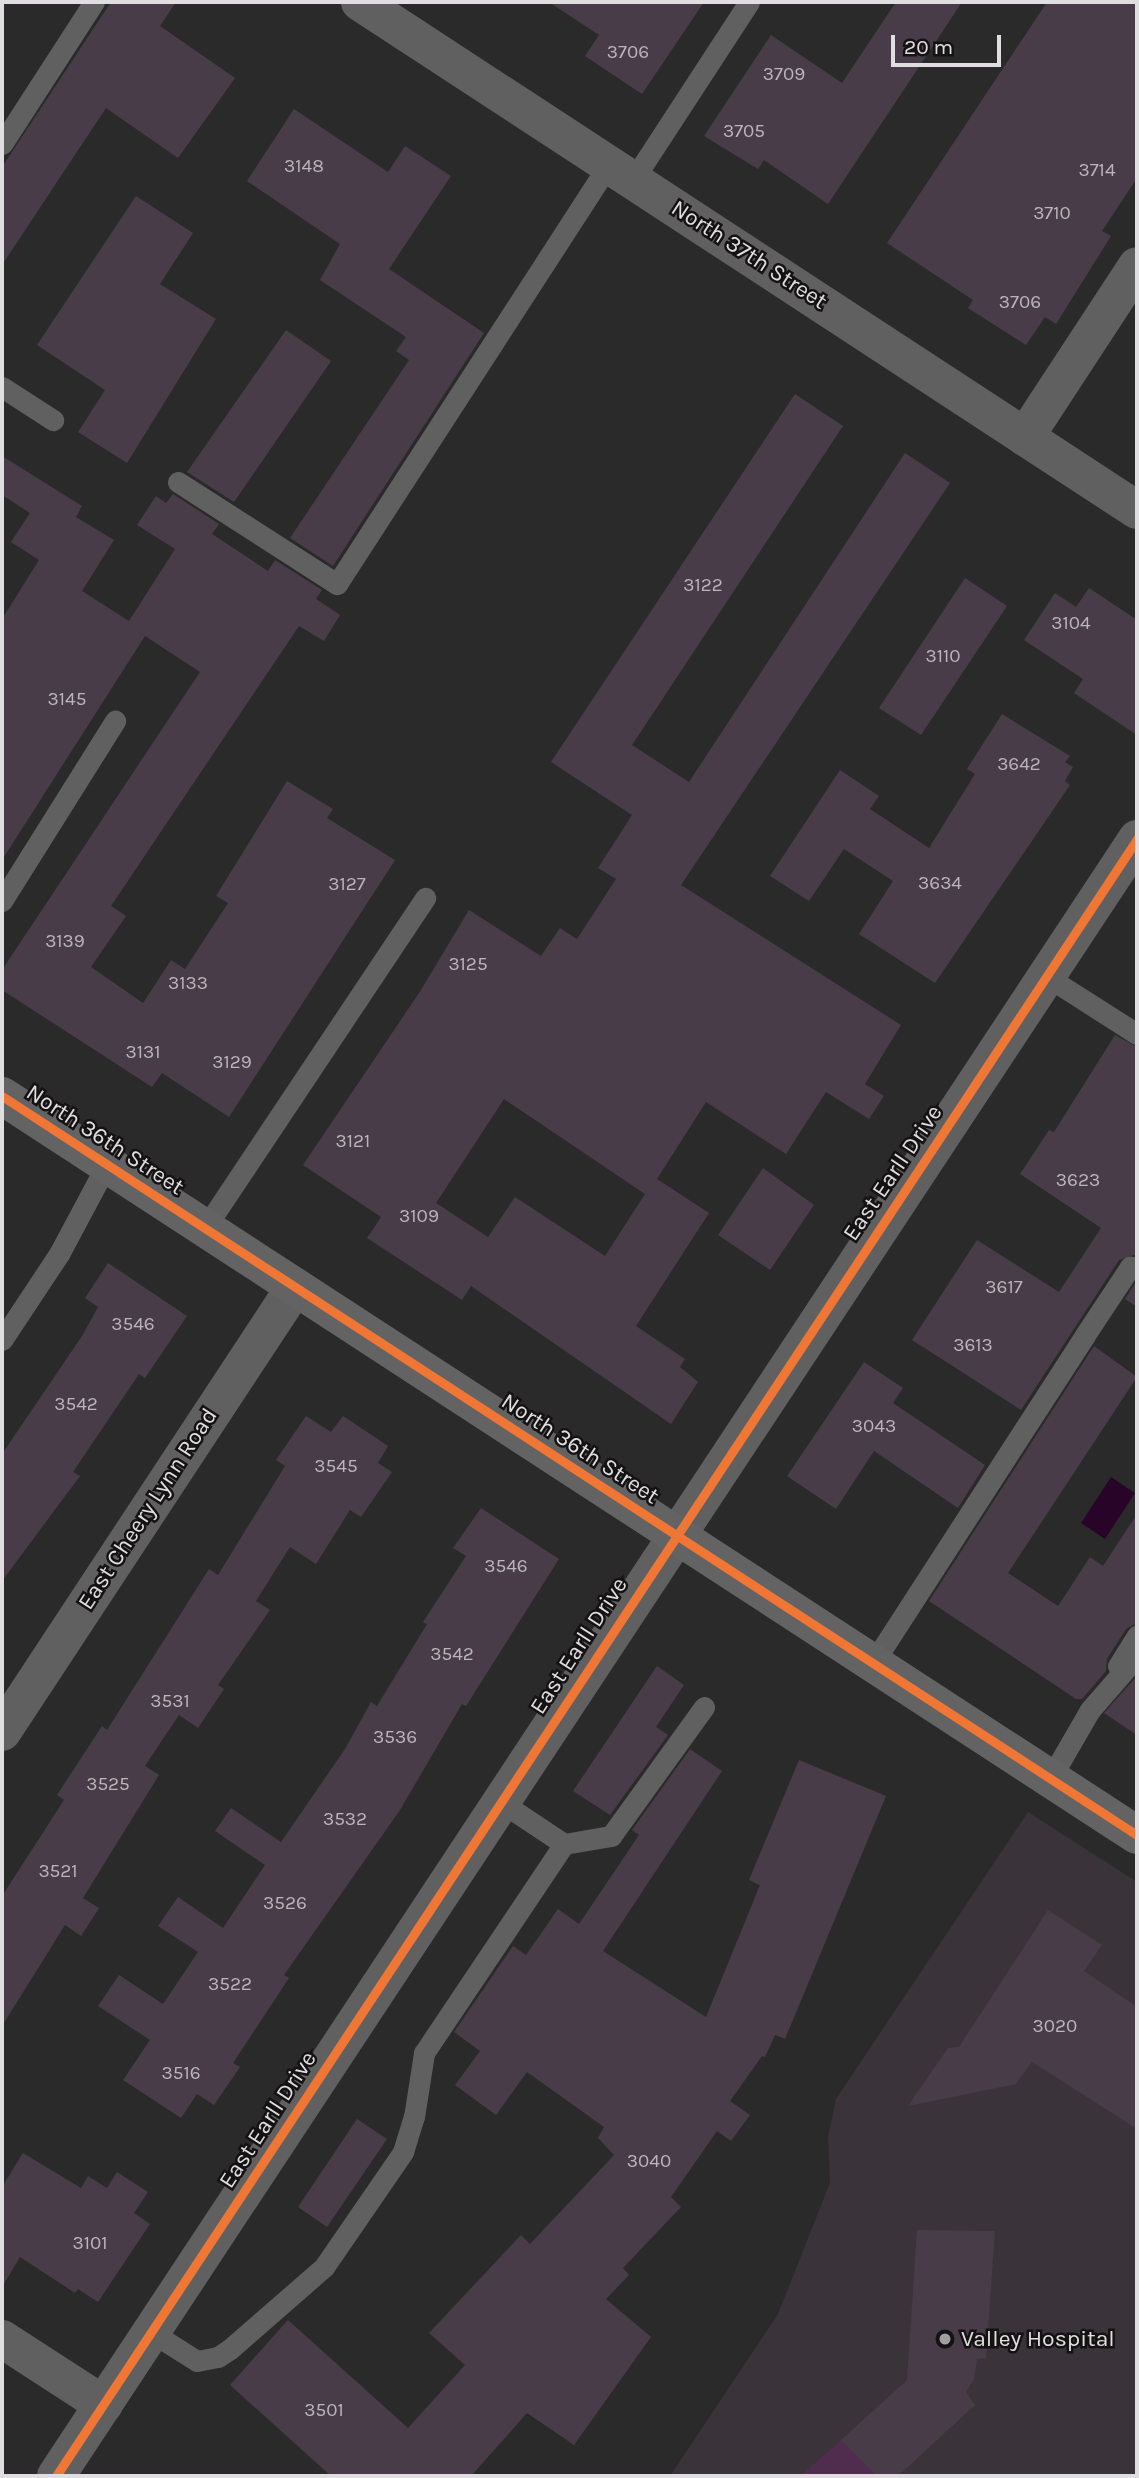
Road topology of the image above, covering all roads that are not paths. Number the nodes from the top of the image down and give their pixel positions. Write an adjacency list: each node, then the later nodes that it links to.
1 (94, 2): 4 (lane)
2 (359, 2): 5 (street, North 37th Street)
3 (749, 2): 5 (lane)
4 (2, 144)
5 (621, 172): 9 (street, North 37th Street); 10 (lane)
6 (1137, 266): 9 (street)
7 (2, 387): 8 (lane)
8 (53, 420)
9 (1025, 437): 11 (street, North 37th Street)
10 (178, 482)
11 (1137, 510)
12 (115, 721): 15 (lane)
13 (1137, 839): 16 (street, East Earll Drive)
14 (425, 898): 20 (lane)
15 (2, 901)
16 (1046, 976): 17 (lane); 24 (street, East Earll Drive)
17 (1137, 1034)
18 (2, 1096): 19 (main road, North 36th Street)
19 (107, 1164): 20 (main road, North 36th Street); 23 (lane)
20 (205, 1228): 22 (main road, North 36th Street)
21 (1137, 1267): 27 (lane)
22 (295, 1287): 24 (main road, North 36th Street); 30 (street, East Cheery Lynn Road)
23 (2, 1340)
24 (675, 1534): 27 (main road, North 36th Street); 32 (street, East Earll Drive)
25 (1137, 1636): 29 (lane)
26 (1137, 1656): 29 (lane)
27 (873, 1663): 31 (main road, North 36th Street)
28 (704, 1707): 34 (lane)
29 (1090, 1710): 31 (lane)
30 (2, 1732)
31 (1050, 1779): 33 (main road, North 36th Street)
32 (500, 1801): 34 (lane); 35 (street, East Earll Drive)
33 (1137, 1835)
34 (564, 1844): 35 (lane)
35 (151, 2332): 37 (street, East Earll Drive)
36 (2, 2339): 37 (street)
37 (104, 2405): 38 (street, East Earll Drive)
38 (71, 2471)

